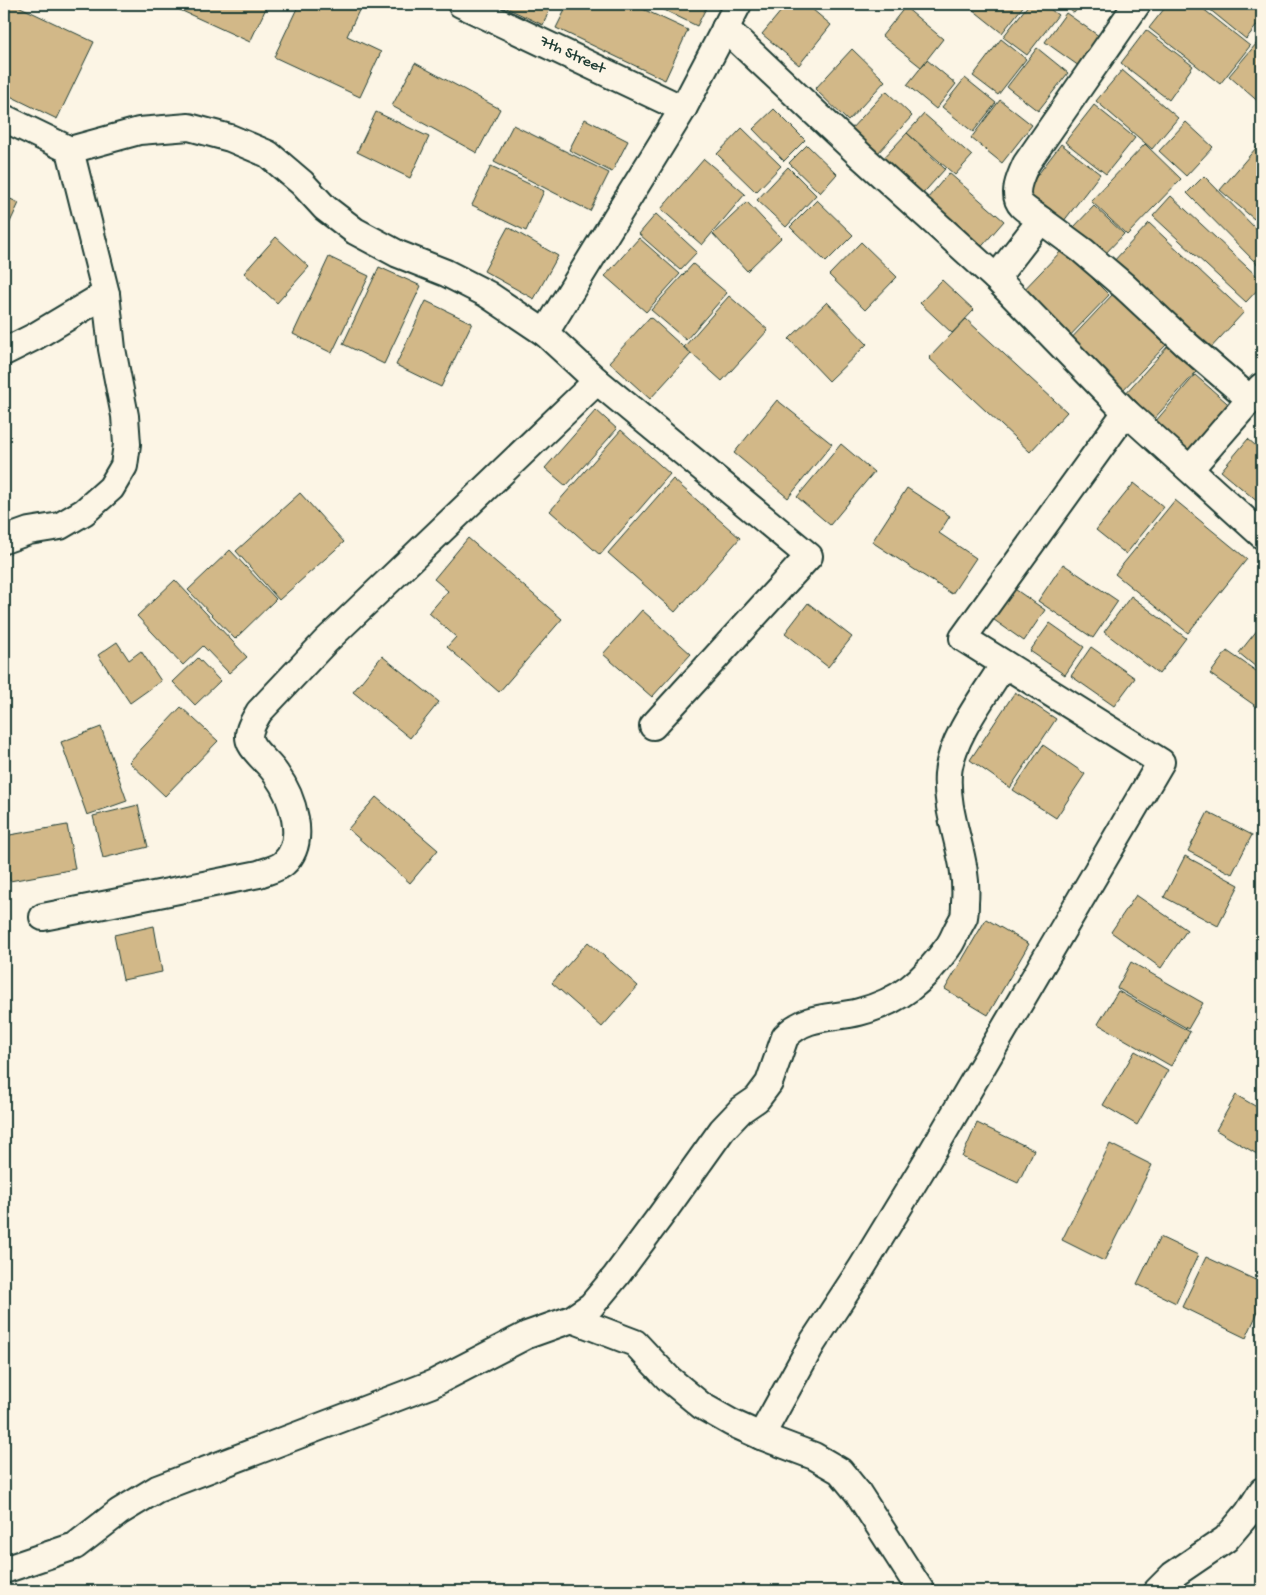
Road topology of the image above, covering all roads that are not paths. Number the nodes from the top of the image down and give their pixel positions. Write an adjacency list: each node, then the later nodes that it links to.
1 (461, 4): 5 (street, 7th Street)
2 (738, 4): 4 (street)
3 (1137, 4): 8 (street)
4 (725, 28): 5 (street); 9 (street)
5 (683, 109): 11 (street)
6 (4, 118): 7 (street)
7 (70, 150): 10 (street); 11 (street)
8 (1042, 220): 9 (street); 14 (street)
9 (996, 278): 15 (street)
10 (106, 294): 12 (street); 18 (street)
11 (546, 333): 13 (street)
12 (4, 352)
13 (597, 381): 20 (street); 21 (street)
14 (1256, 392): 16 (street)
15 (1126, 412): 16 (street); 19 (street)
16 (1190, 469): 17 (street)
17 (1262, 535)
18 (4, 540)
19 (1004, 664): 22 (street); 23 (street)
20 (653, 726)
21 (43, 917)
22 (572, 1319): 23 (street); 25 (street)
23 (761, 1436): 26 (street)
24 (1262, 1491): 27 (street)
25 (4, 1570)
26 (922, 1591)
27 (1157, 1591)

